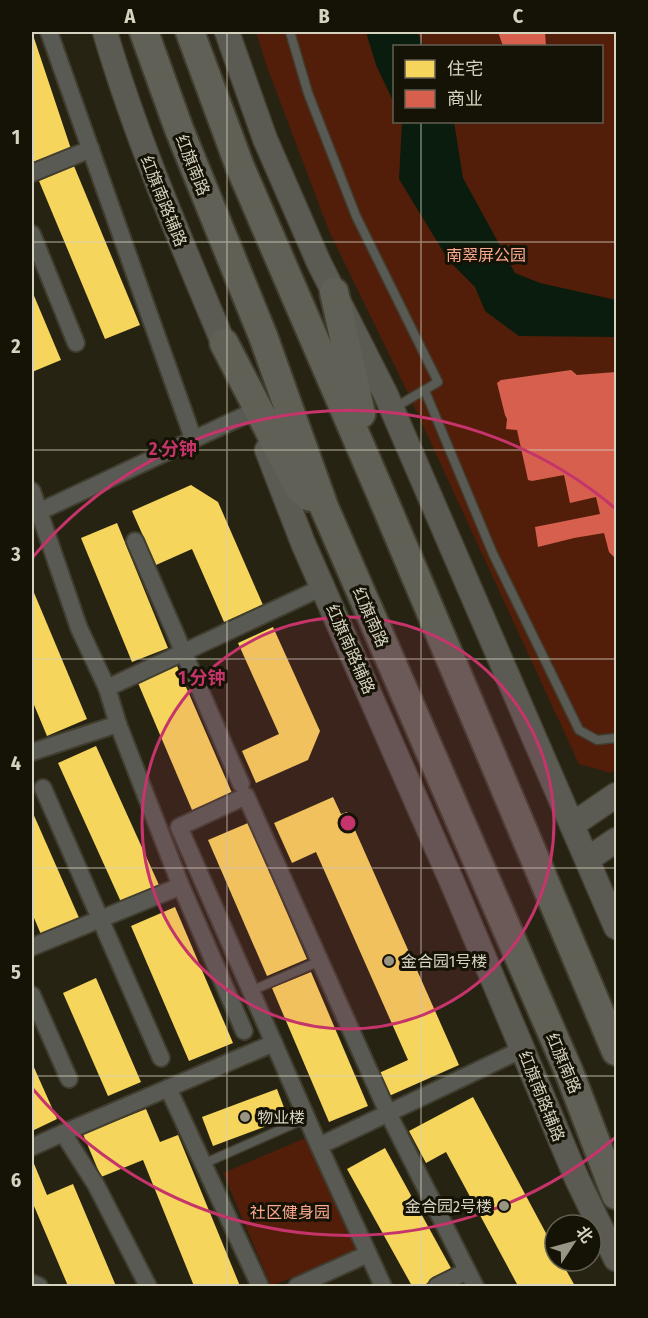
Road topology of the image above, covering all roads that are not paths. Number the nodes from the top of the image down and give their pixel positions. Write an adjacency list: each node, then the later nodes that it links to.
1 (49, 32): 7 (street)
2 (105, 32): 12 (main road, 红旗南路辅路)
3 (144, 32): 19 (highway, 红旗南路)
4 (190, 32): 18 (highway)
5 (227, 32): 10 (main road)
6 (290, 32): 13 (lane)
7 (91, 149): 8 (street); 16 (street)
8 (32, 173)
9 (32, 234): 11 (street)
10 (333, 292): 14 (main road); 18 (highway)
11 (76, 343)
12 (224, 343): 15 (main road, 红旗南路辅路); 19 (highway)
13 (425, 391): 14 (lane); 26 (lane)
14 (392, 409): 31 (main road)
15 (252, 412): 16 (street); 22 (main road, 红旗南路辅路)
16 (193, 438): 20 (street)
17 (32, 491): 20 (street)
18 (381, 494): 44 (highway)
19 (324, 507): 54 (highway, 红旗南路)
20 (35, 513): 24 (street)
21 (135, 541): 23 (street)
22 (323, 587): 23 (street); 43 (main road, 红旗南路辅路)
23 (183, 652): 24 (street); 28 (street)
24 (107, 688): 25 (street)
25 (118, 724): 27 (street); 34 (street)
26 (616, 738)
27 (32, 752)
28 (241, 784)
29 (43, 788): 35 (street)
30 (616, 795): 31 (main road)
31 (572, 825): 33 (main road)
32 (616, 840): 33 (main road)
33 (588, 860): 36 (main road)
34 (181, 886): 35 (street); 41 (street)
35 (100, 919): 37 (street); 45 (street)
36 (616, 927)
37 (32, 947)
38 (320, 961): 39 (lane); 39 (street); 48 (street)
39 (251, 991): 42 (street)
40 (32, 994): 46 (street)
41 (244, 1032)
42 (274, 1043): 47 (street); 49 (street)
43 (523, 1049): 48 (street); 56 (main road, 红旗南路辅路)
44 (616, 1051)
45 (161, 1058)
46 (69, 1079)
47 (168, 1088): 50 (street); 53 (street)
48 (388, 1113): 51 (street); 57 (street)
49 (307, 1118): 51 (street); 53 (lane)
50 (63, 1133): 52 (street); 60 (street)
51 (319, 1146): 55 (street)
52 (32, 1147)
53 (203, 1164): 61 (street)
54 (616, 1195)
55 (368, 1254): 62 (street); 63 (street)
56 (616, 1259)
57 (467, 1271): 64 (street); 65 (street)
58 (32, 1283): 59 (street)
59 (39, 1287)
60 (148, 1287)
61 (260, 1287)
62 (297, 1287)
63 (383, 1287)
64 (438, 1287)
65 (475, 1287)

